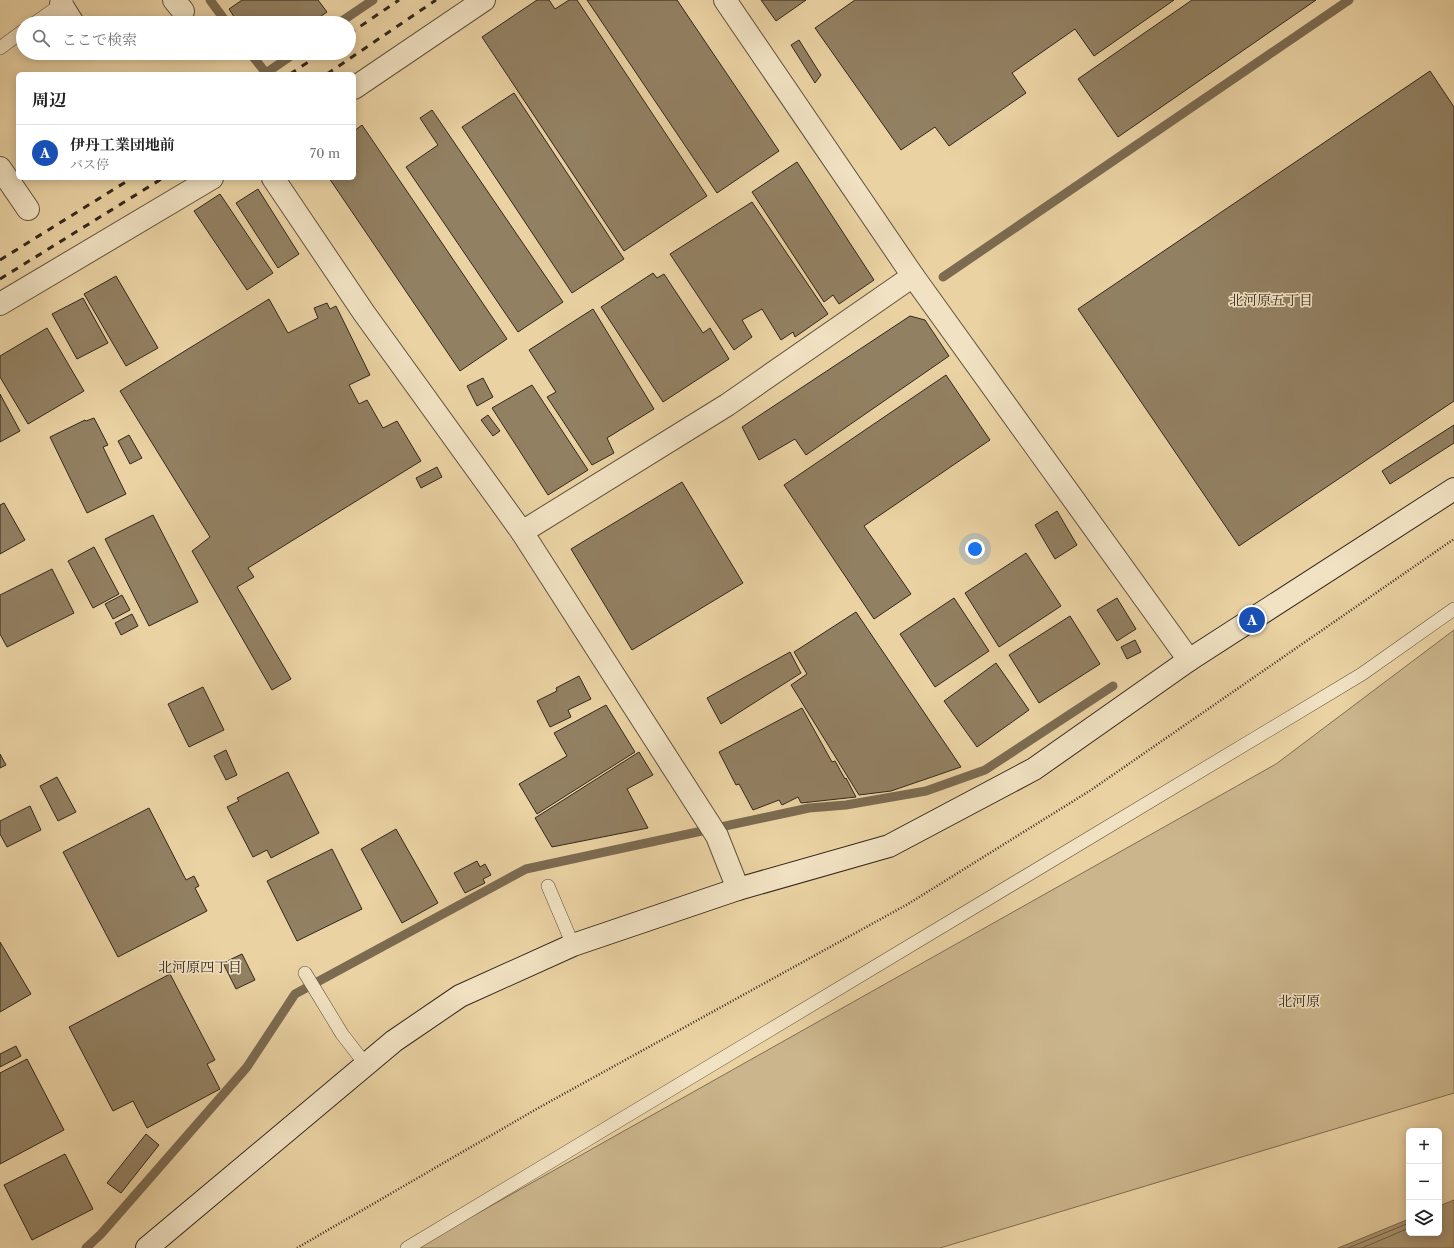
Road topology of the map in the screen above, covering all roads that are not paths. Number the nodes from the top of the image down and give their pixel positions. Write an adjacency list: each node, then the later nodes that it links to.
1 (484, 0): 8 (street)
2 (725, 0): 13 (street)
3 (65, 2): 4 (lane); 5 (street)
4 (45, 16)
5 (70, 16)
6 (16, 37): 7 (lane)
7 (0, 48)
8 (356, 87)
9 (0, 168): 12 (street)
10 (209, 180): 14 (street)
11 (274, 180): 16 (street)
12 (28, 208)
13 (913, 276): 16 (street); 18 (street)
14 (0, 304)
15 (1454, 490): 18 (street)
16 (522, 532): 20 (street)
17 (1454, 609): 25 (lane)
18 (1189, 660): 20 (street)
19 (548, 886): 21 (lane)
20 (738, 889): 21 (street)
21 (573, 945): 23 (street)
22 (305, 973): 23 (lane)
23 (366, 1065): 24 (street)
24 (147, 1248)
25 (407, 1248)

